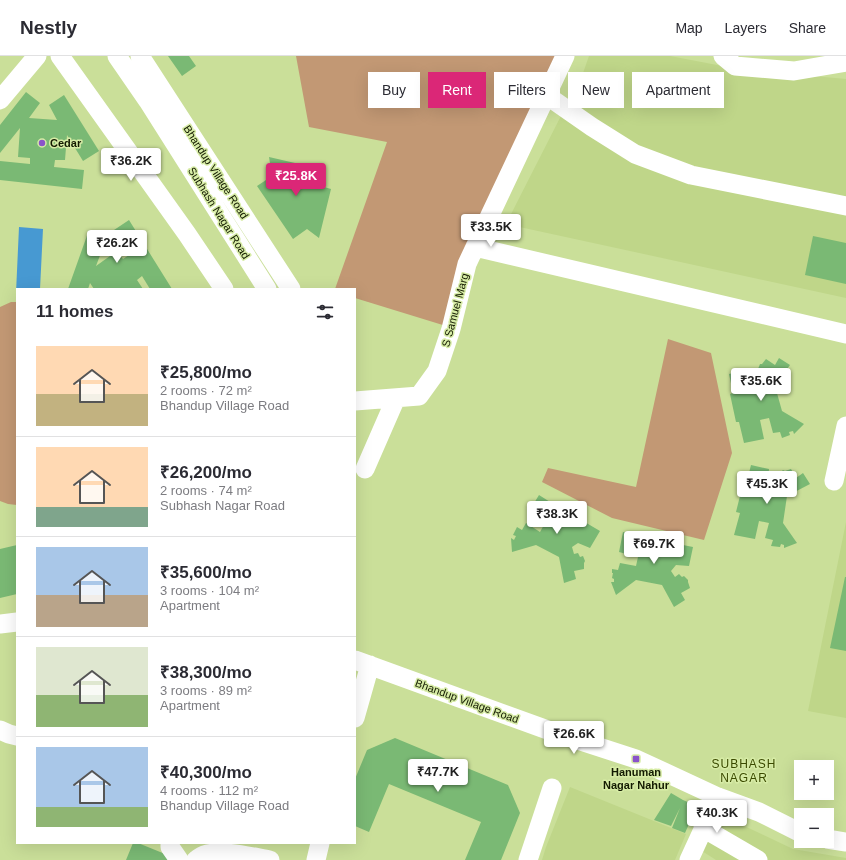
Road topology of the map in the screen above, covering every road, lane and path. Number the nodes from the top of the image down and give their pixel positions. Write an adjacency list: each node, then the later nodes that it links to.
1 (37, 56): 10 (street)
2 (60, 56): 20 (street)
3 (117, 56): 9 (street, Subhash Nagar Road)
4 (140, 56): 9 (street)
5 (564, 56): 8 (street, S Samuel Marg)
6 (723, 56): 7 (street)
7 (846, 62)
8 (556, 72)
9 (155, 96): 13 (street, Subhash Nagar Road)
10 (0, 100)
11 (560, 104): 16 (street)
12 (539, 108): 17 (street, S Samuel Marg)
13 (177, 130): 14 (street, Bhandup Village Road); 15 (street, Subhash Nagar Road)
14 (228, 192): 15 (street); 18 (street, Bhandup Village Road)
15 (213, 202): 19 (street, Subhash Nagar Road)
16 (846, 206)
17 (474, 247): 23 (street); 24 (street, S Samuel Marg)
18 (271, 258): 19 (street); 22 (street, Bhandup Village Road)
19 (254, 268): 21 (street, Subhash Nagar Road)
20 (223, 288)
21 (266, 288)
22 (290, 288)
23 (846, 334)
24 (396, 398): 25 (street, S Samuel Marg); 27 (street)
25 (356, 401)
26 (846, 426): 28 (street)
27 (365, 469)
28 (834, 481)
29 (16, 622): 30 (street)
30 (0, 624)
31 (362, 662): 32 (street); 36 (street, Bhandup Village Road)
32 (356, 710)
33 (0, 730): 34 (street)
34 (16, 736)
35 (552, 788): 47 (street)
36 (718, 796): 37 (street); 38 (street, Bhandup Village Road)
37 (703, 828): 48 (street); 49 (street)
38 (794, 830)
39 (834, 840): 40 (street)
40 (846, 842)
41 (170, 844): 43 (street)
42 (320, 844): 46 (street)
43 (179, 860)
44 (196, 860): 45 (street)
45 (270, 860)
46 (316, 860)
47 (528, 860)
48 (689, 860)
49 (758, 860)

